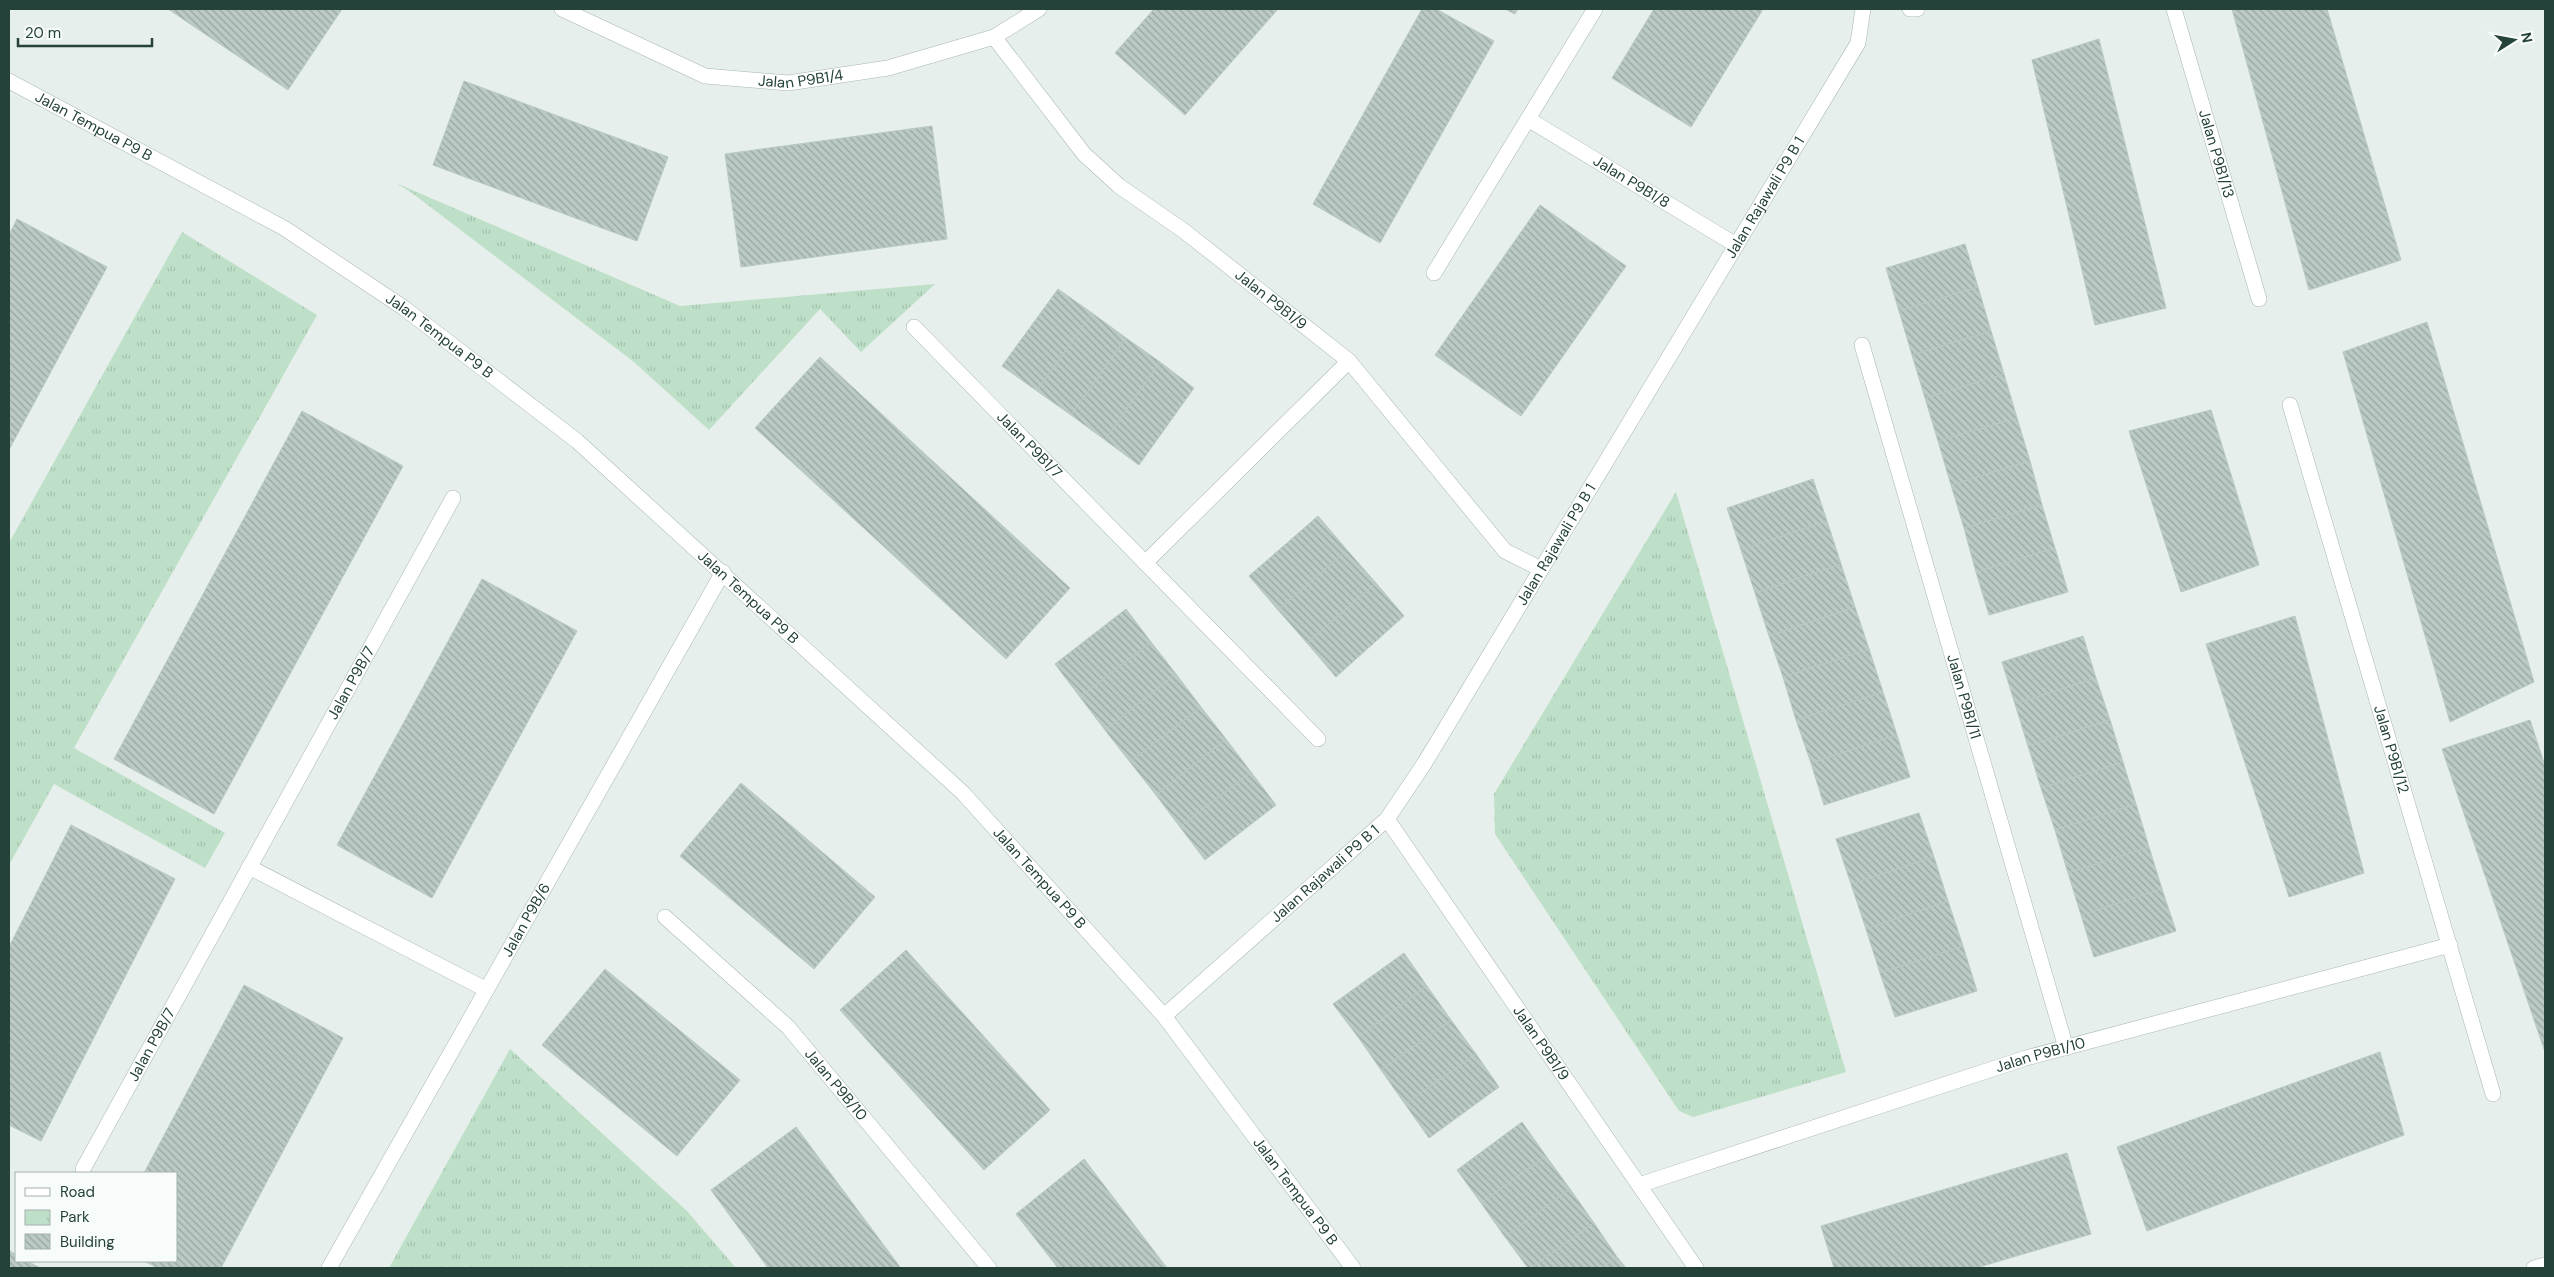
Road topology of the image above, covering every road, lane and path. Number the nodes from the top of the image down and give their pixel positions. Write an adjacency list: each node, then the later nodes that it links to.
1 (562, 9): 8 (street, Jalan P9B1/4)
2 (1039, 9): 8 (street, Jalan P9B1/4)
3 (1595, 9): 10 (street)
4 (1863, 9): 11 (street, Jalan Rajawali P9 B 1)
5 (1910, 9): 6 (street)
6 (1917, 9)
7 (2174, 9): 13 (street, Jalan P9B1/13)
8 (994, 37): 16 (street, Jalan P9B1/9)
9 (9, 81): 21 (street, Jalan Tempua P9 B)
10 (1528, 119): 11 (street, Jalan P9B1/8); 12 (street)
11 (1736, 245): 20 (street, Jalan Rajawali P9 B 1)
12 (1434, 273)
13 (2259, 299)
14 (914, 327): 19 (street, Jalan P9B1/7)
15 (1862, 345): 29 (street, Jalan P9B1/11)
16 (1349, 361): 19 (street); 20 (street, Jalan P9B1/9)
17 (2290, 405): 26 (street, Jalan P9B1/12)
18 (453, 498): 24 (street, Jalan P9B/7)
19 (1145, 563): 22 (street, Jalan P9B1/7)
20 (1541, 570): 23 (street, Jalan Rajawali P9 B 1)
21 (723, 572): 27 (street, Jalan P9B/6); 28 (street, Jalan Tempua P9 B)
22 (1318, 739)
23 (1387, 819): 28 (street, Jalan Rajawali P9 B 1); 32 (street, Jalan P9B1/9)
24 (249, 867): 27 (street); 31 (street, Jalan P9B/7)
25 (666, 917): 35 (street, Jalan P9B/10)
26 (2450, 945): 29 (street, Jalan P9B1/10); 30 (street, Jalan P9B1/12)
27 (485, 989): 34 (street, Jalan P9B/6)
28 (1164, 1016): 36 (street, Jalan Tempua P9 B)
29 (2066, 1048): 32 (street, Jalan P9B1/10)
30 (2493, 1094)
31 (83, 1169)
32 (1639, 1185): 37 (street, Jalan P9B1/9)
33 (2545, 1265): 38 (street)
34 (329, 1268)
35 (988, 1268)
36 (1353, 1268)
37 (1696, 1268)
38 (2534, 1268)

